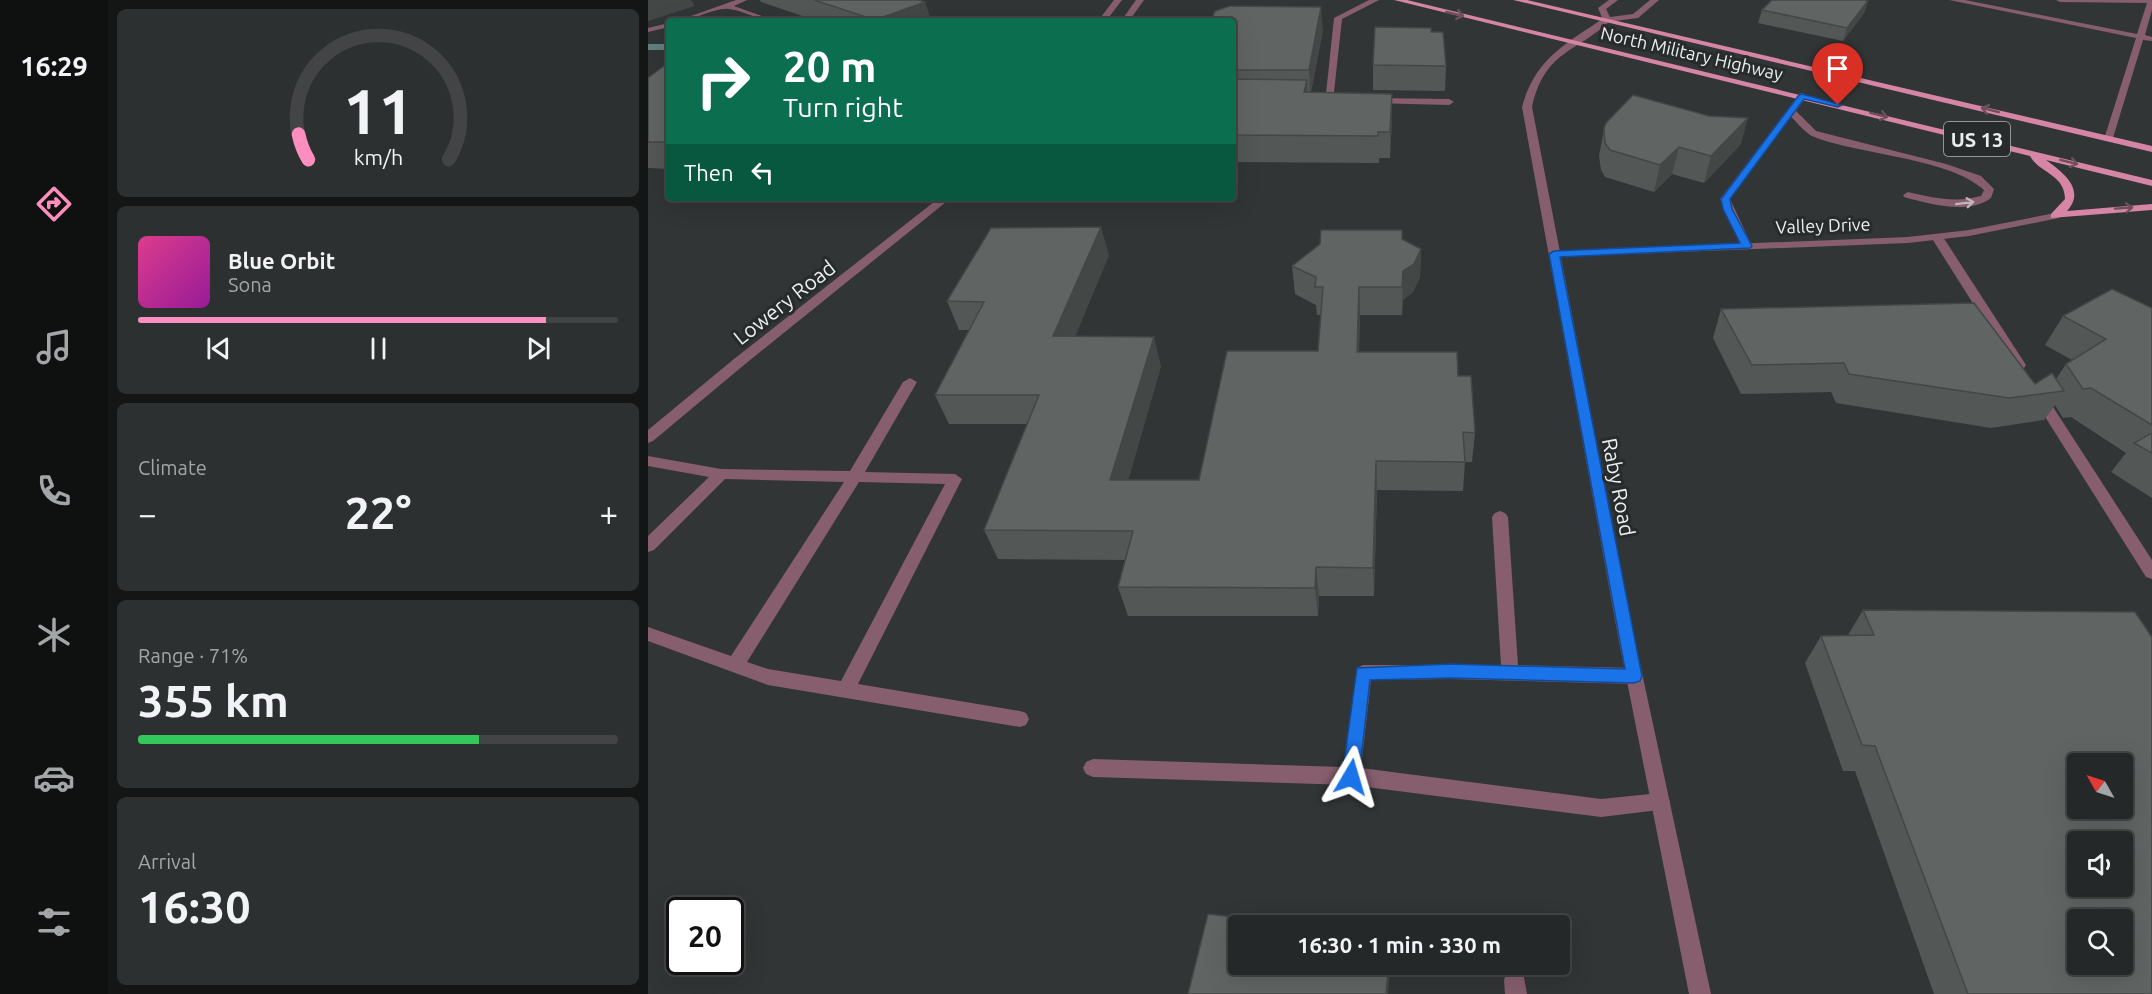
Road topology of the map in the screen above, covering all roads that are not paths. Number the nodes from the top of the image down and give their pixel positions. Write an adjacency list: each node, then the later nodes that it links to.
1 (711, 0): 13 (street)
2 (743, 0): 13 (street)
3 (1118, 0): 16 (street)
4 (1140, 0): 17 (street)
5 (1375, 0): 26 (street)
6 (1398, 0): 23 (main road, North Military Highway / US 13, one-way to 23)
7 (1516, 0): 18 (main road, North Military Highway / US 13)
8 (1614, 0): 18 (street)
9 (1655, 0): 18 (street)
10 (1953, 0): 21 (street)
11 (2060, 0): 12 (street)
12 (2151, 1): 21 (street)
13 (727, 6): 14 (street); 15 (street)
14 (690, 18)
15 (763, 18)
16 (1104, 18)
17 (1127, 18)
18 (1607, 20): 23 (street, Raby Road); 31 (main road, North Military Highway / US 13, one-way to 18)
19 (666, 26): 20 (street)
20 (648, 30)
21 (2141, 37): 22 (street); 31 (street)
22 (2152, 39)
23 (1575, 42): 24 (main road, North Military Highway / US 13); 41 (street, Raby Road)
24 (1802, 96): 30 (street); 33 (main road, North Military Highway / US 13, one-way to 33)
25 (1316, 101): 26 (street)
26 (1328, 101): 27 (street)
27 (1339, 101)
28 (1361, 101): 29 (street)
29 (1449, 102)
30 (1791, 111): 35 (street, one-way to 30); 40 (street)
31 (2109, 139): 32 (main road, North Military Highway / US 13)
32 (2152, 149)
33 (2024, 151): 34 (main road, North Military Highway / US 13, one-way to 34); 38 (main road)
34 (2152, 183)
35 (1908, 195)
36 (942, 201): 43 (street, Lowery Road)
37 (2152, 207): 38 (main road, one-way to 37)
38 (2055, 216): 39 (street, Valley Drive)
39 (1937, 237): 40 (street, Valley Drive); 49 (street)
40 (1746, 246): 41 (street, Valley Drive)
41 (1554, 254): 53 (street, Raby Road)
42 (910, 382): 46 (street)
43 (648, 438)
44 (648, 461): 45 (street)
45 (721, 474): 46 (street); 48 (street)
46 (854, 478): 51 (street); 54 (street)
47 (1500, 517): 52 (street)
48 (648, 546)
49 (2152, 573)
50 (648, 634): 51 (street)
51 (735, 665): 54 (street)
52 (1510, 673): 53 (street); 57 (street)
53 (1634, 676): 58 (street, Raby Road)
54 (845, 691): 55 (street)
55 (1020, 719)
56 (1093, 768): 57 (street)
57 (1351, 777): 58 (street)
58 (1660, 802): 59 (street, Raby Road)
59 (1700, 994)

